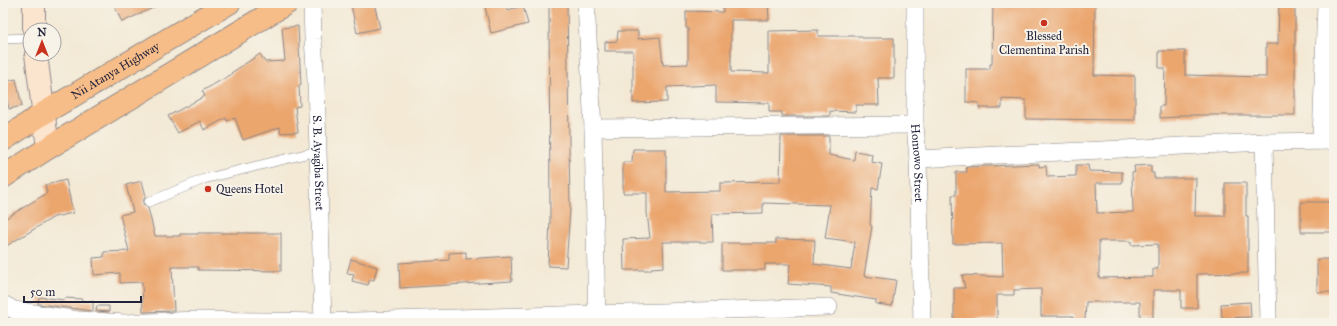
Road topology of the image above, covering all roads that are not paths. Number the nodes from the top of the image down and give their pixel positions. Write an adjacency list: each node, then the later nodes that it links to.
1 (34, 3): 8 (street)
2 (229, 3): 12 (main road, Nii Atanya Highway)
3 (287, 3): 18 (main road)
4 (312, 3): 19 (street, S. B. Ayagiba Street)
5 (586, 3): 14 (street)
6 (915, 3): 13 (street, Homowo Street)
7 (1326, 3): 16 (street)
8 (34, 22)
9 (22, 38): 10 (lane)
10 (3, 39)
11 (37, 62): 12 (street)
12 (44, 113): 15 (main road, Nii Atanya Highway); 18 (street)
13 (915, 125): 14 (street); 20 (street, Homowo Street)
14 (593, 128): 25 (street)
15 (3, 140)
16 (1328, 141): 17 (street)
17 (1264, 142): 20 (street); 28 (street)
18 (48, 148): 21 (main road)
19 (318, 151): 22 (lane); 26 (street, S. B. Ayagiba Street)
20 (918, 159): 27 (street, Homowo Street)
21 (3, 177)
22 (149, 202)
23 (829, 307): 25 (street)
24 (4, 310): 26 (street)
25 (597, 319): 26 (street)
26 (323, 323)
27 (922, 323)
28 (1268, 323)

